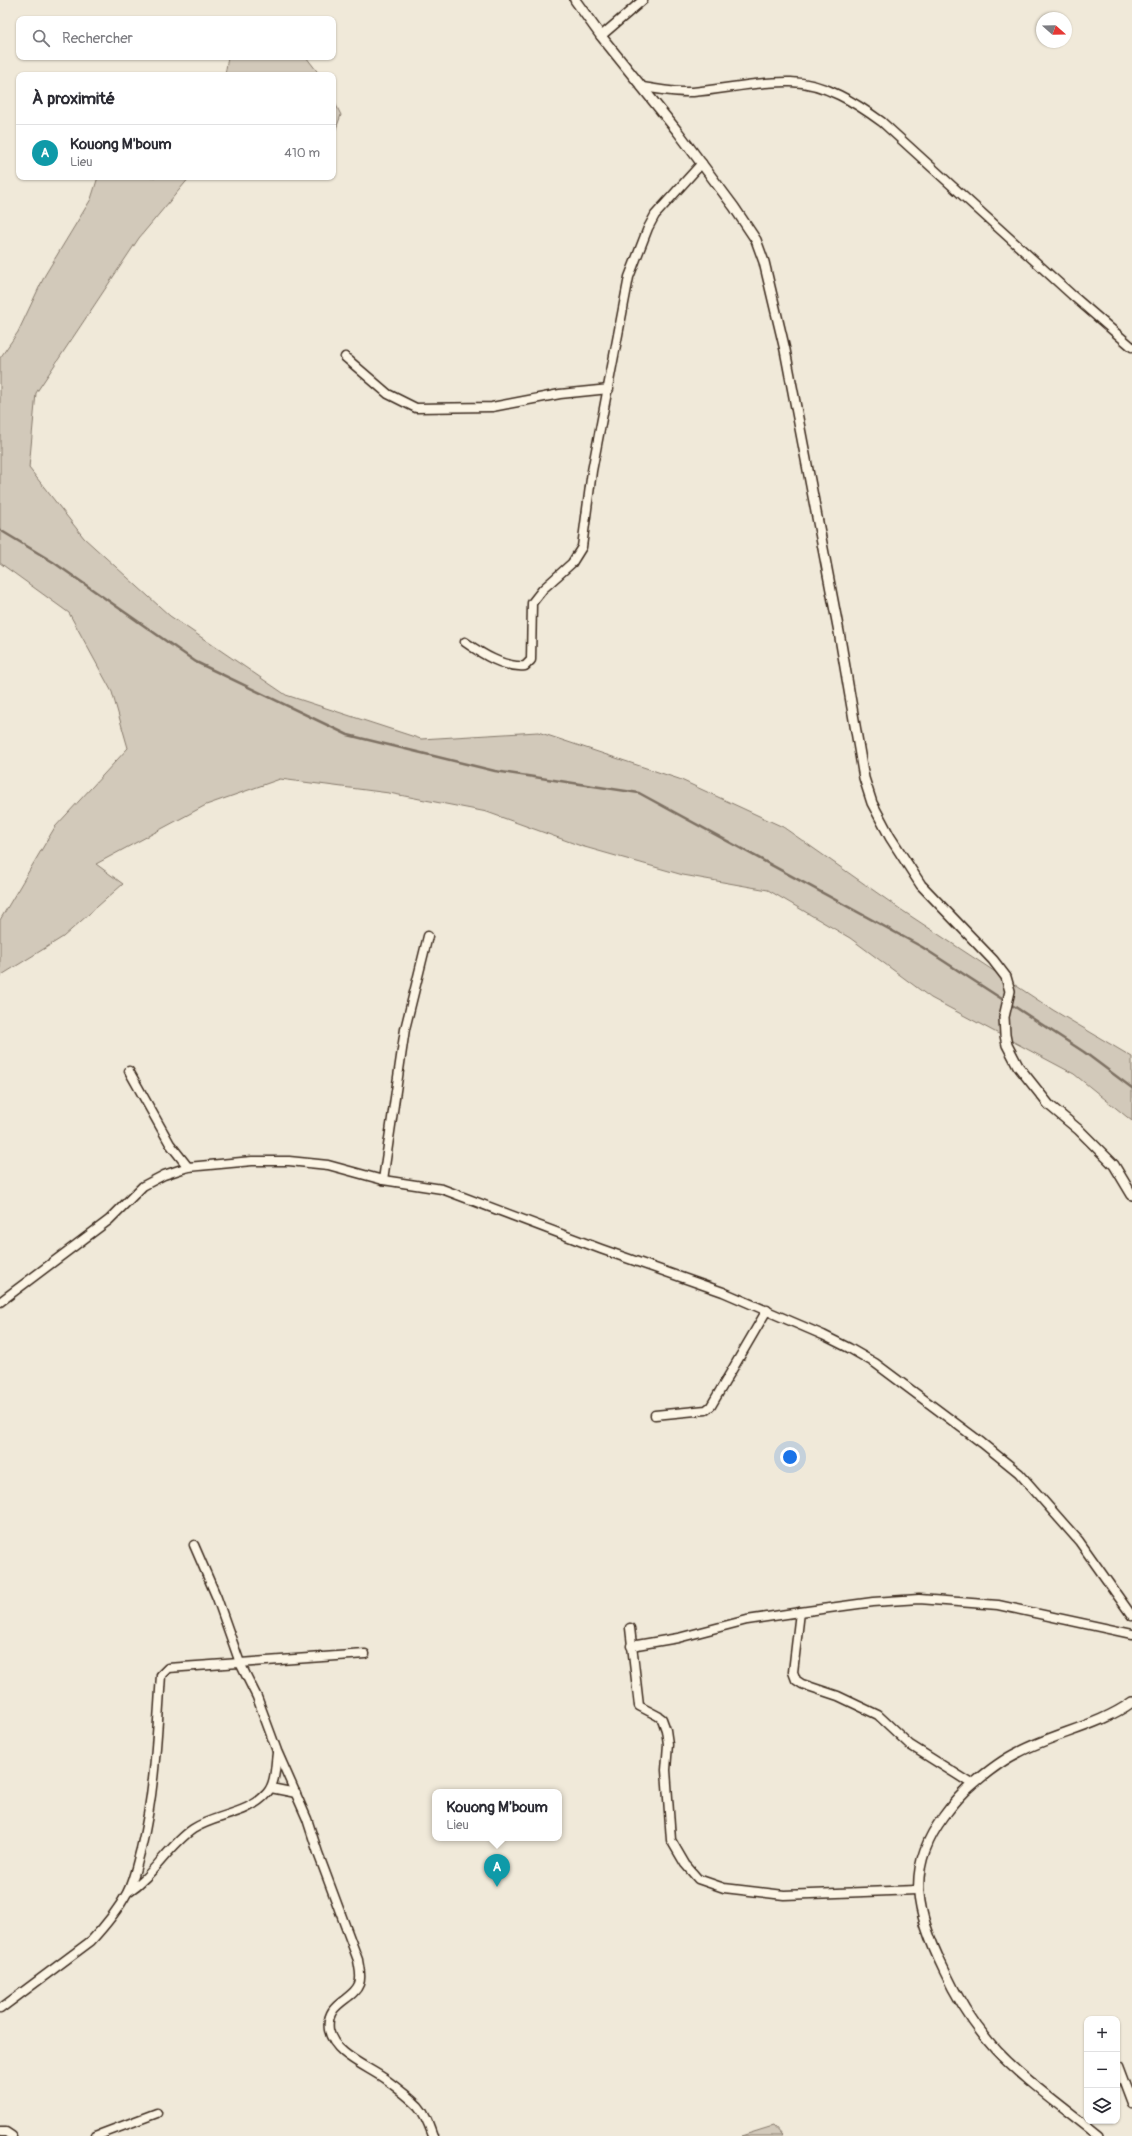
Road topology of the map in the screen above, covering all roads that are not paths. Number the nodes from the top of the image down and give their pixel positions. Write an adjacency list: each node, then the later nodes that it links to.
1 (575, 0): 3 (street)
2 (643, 0): 3 (street)
3 (601, 36): 4 (street)
4 (642, 87): 5 (street); 6 (street)
5 (702, 163): 8 (street); 14 (street)
6 (1132, 347)
7 (345, 357): 8 (street)
8 (609, 389): 9 (street)
9 (465, 642)
10 (428, 936): 13 (street)
11 (129, 1071): 12 (street)
12 (188, 1167): 13 (street); 15 (street)
13 (383, 1180): 16 (street)
14 (1132, 1195)
15 (0, 1302)
16 (767, 1310): 17 (street); 20 (street)
17 (655, 1415)
18 (194, 1545): 25 (street)
19 (800, 1612): 22 (street); 23 (street); 28 (street)
20 (1132, 1616)
21 (630, 1628): 23 (street)
22 (1132, 1634)
23 (631, 1646): 31 (street)
24 (365, 1654): 25 (street)
25 (240, 1663): 27 (street); 32 (street)
26 (1132, 1702): 28 (street)
27 (277, 1752): 29 (street); 30 (street)
28 (972, 1784): 31 (street)
29 (271, 1788): 30 (street); 32 (street)
30 (296, 1793): 40 (street)
31 (918, 1890): 41 (street)
32 (128, 1892): 33 (street)
33 (0, 2009)
34 (1120, 2072): 35 (street)
35 (1132, 2104)
36 (157, 2113): 39 (street)
37 (0, 2132): 38 (street)
38 (12, 2136)
39 (96, 2136)
40 (433, 2136)
41 (1098, 2136)

